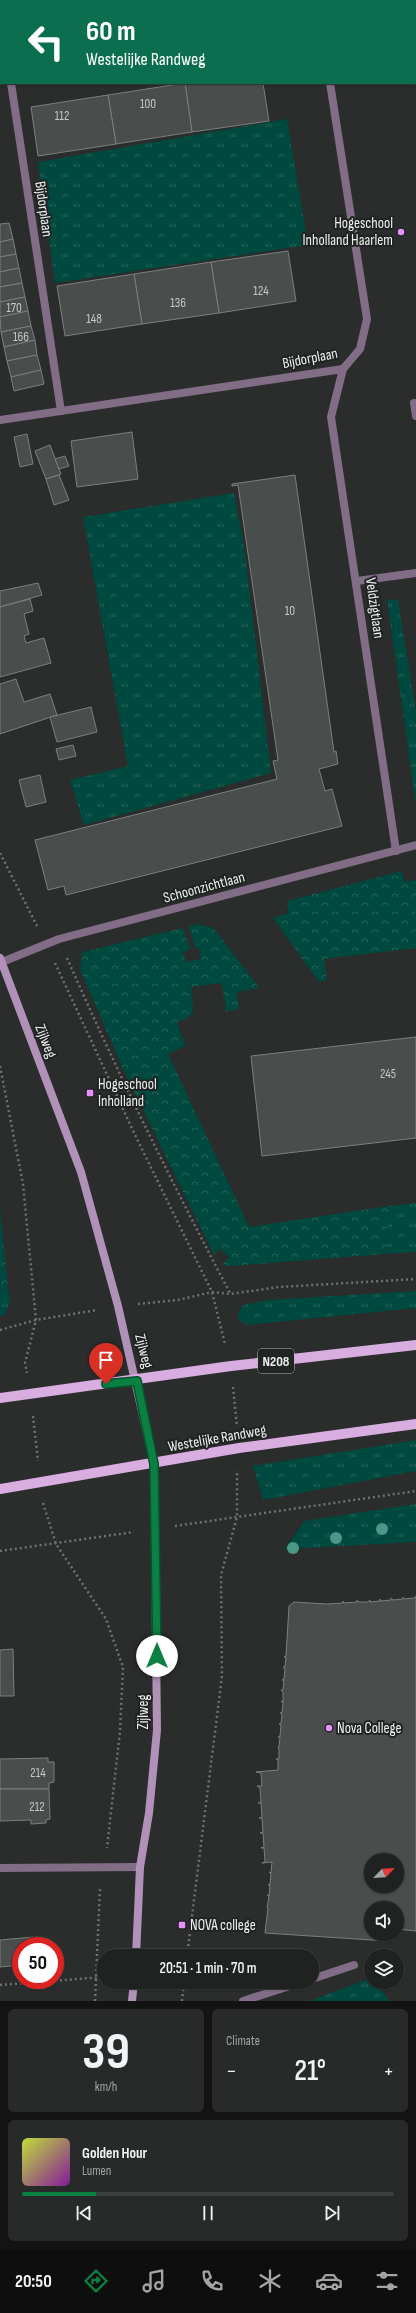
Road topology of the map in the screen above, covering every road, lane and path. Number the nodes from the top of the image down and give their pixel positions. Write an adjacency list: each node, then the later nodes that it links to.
1 (11, 84): 5 (street, Bijdorplaan)
2 (330, 84): 3 (street, Bijdorplaan)
3 (343, 369): 5 (street, Bijdorplaan); 9 (street, Veldzigtlaan)
4 (414, 403): 6 (street)
5 (61, 411): 7 (street, Bijdorplaan)
6 (416, 416)
7 (0, 420)
8 (416, 573): 9 (street)
9 (357, 581): 11 (street, Veldzigtlaan)
10 (416, 845): 11 (street, Schoonzichtlaan)
11 (396, 851): 13 (street, Schoonzichtlaan)
12 (0, 853): 14 (path)
13 (59, 939): 14 (street, Schoonzichtlaan); 17 (path)
14 (46, 943): 15 (street, Schoonzichtlaan)
15 (0, 961): 20 (main road, Zijlweg)
16 (0, 1066): 18 (path)
17 (416, 1279)
18 (0, 1330)
19 (416, 1345): 20 (main road, N208)
20 (137, 1381): 21 (main road, N208); 23 (main road, Zijlweg)
21 (0, 1398)
22 (416, 1424): 23 (main road, Westelijke Randweg)
23 (154, 1464): 24 (main road, Westelijke Randweg); 27 (main road, Zijlweg)
24 (0, 1489)
25 (416, 1491): 27 (path)
26 (44, 1510): 28 (path)
27 (156, 1528): 28 (path); 30 (main road, Zijlweg)
28 (56, 1544): 29 (path); 32 (path)
29 (0, 1551)
30 (140, 1867): 32 (street); 33 (main road, Zijlweg)
31 (0, 1868): 32 (street)
32 (101, 1868): 35 (path)
33 (136, 1949)
34 (354, 1965): 36 (street)
35 (96, 1977): 37 (path); 41 (path)
36 (319, 1977)
37 (0, 1985)
38 (133, 1989): 42 (main road)
39 (183, 1989): 43 (path)
40 (280, 1989): 44 (street)
41 (95, 2001)
42 (132, 2001)
43 (182, 2001)
44 (243, 2001)

